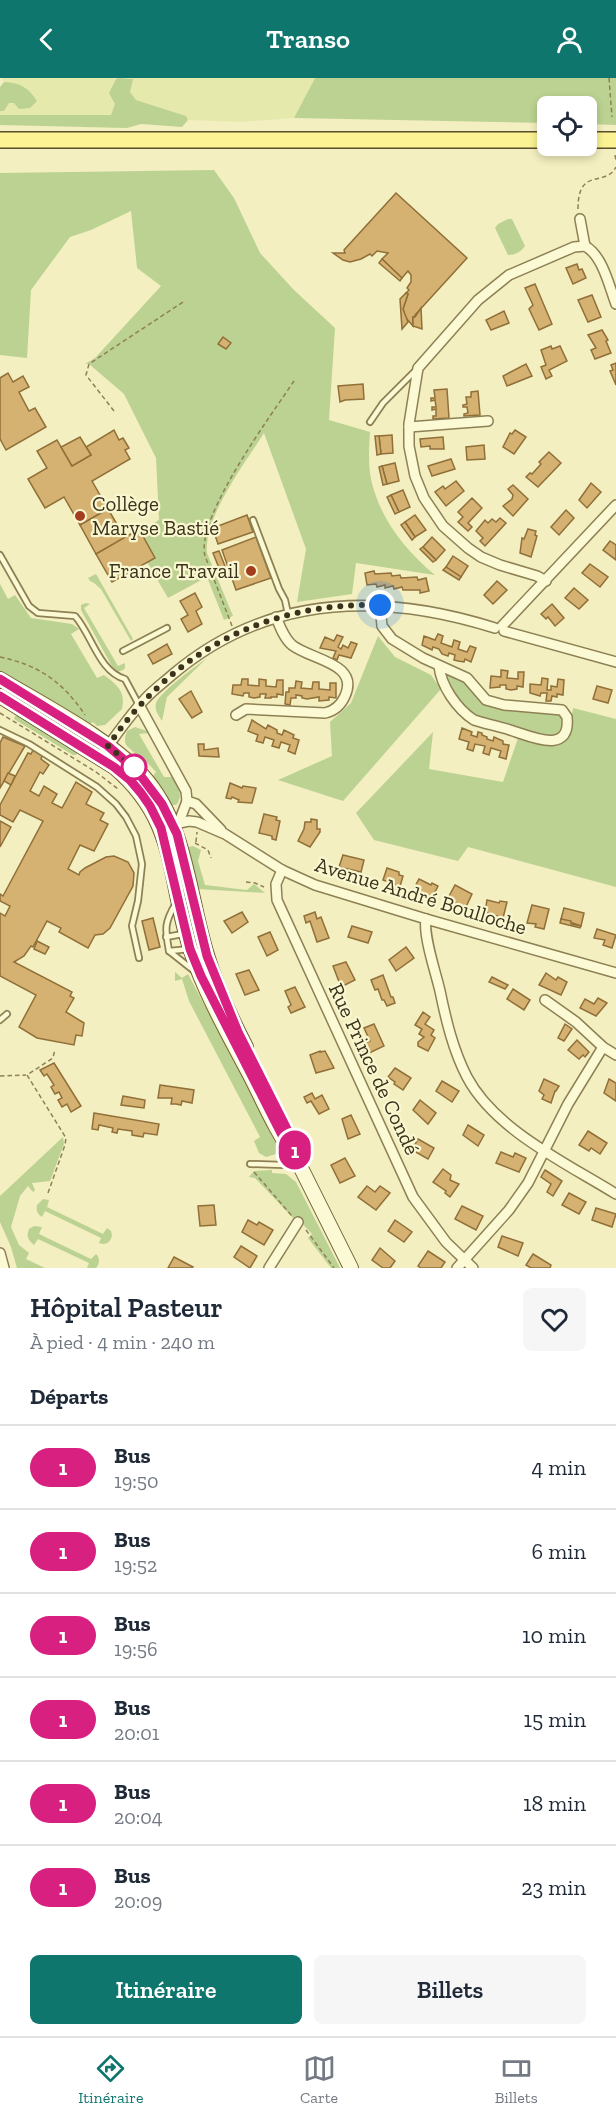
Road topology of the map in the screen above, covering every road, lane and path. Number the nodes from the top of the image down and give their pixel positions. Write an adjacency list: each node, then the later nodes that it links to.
1 (609, 78): 2 (path)
2 (612, 117)
3 (0, 140): 4 (main road)
4 (537, 140)
5 (597, 143): 6 (main road)
6 (615, 148): 7 (path)
7 (616, 161)
8 (616, 166): 9 (path)
9 (580, 219): 10 (street)
10 (585, 246): 12 (street); 13 (street)
11 (183, 302): 15 (path)
12 (616, 304)
13 (418, 368): 17 (lane); 18 (street)
14 (294, 381): 28 (path)
15 (114, 411)
16 (488, 421): 18 (street)
17 (370, 422)
18 (409, 427): 22 (street)
19 (616, 505): 22 (street)
20 (253, 520): 24 (lane)
21 (0, 555): 35 (lane)
22 (546, 581): 27 (street)
23 (380, 605): 24 (street); 27 (street); 32 (street)
24 (288, 614): 25 (street)
25 (276, 617): 28 (street); 36 (street)
26 (167, 628): 29 (lane)
27 (500, 628): 31 (street)
28 (235, 633): 35 (street)
29 (123, 651)
30 (0, 657): 37 (path)
31 (616, 662)
32 (439, 666): 32 (street)
33 (0, 679): 39 (main road)
34 (0, 696): 39 (main road)
35 (139, 705): 39 (street); 40 (street)
36 (236, 715)
37 (89, 720)
38 (0, 730): 54 (lane)
39 (104, 752): 41 (main road)
40 (187, 801): 41 (street); 43 (street)
41 (171, 825): 43 (street); 48 (main road); 58 (main road)
42 (197, 831): 44 (path)
43 (225, 834): 45 (street, Avenue André Boulloche)
44 (210, 858)
45 (282, 870): 49 (street, Avenue André Boulloche); 73 (street, Rue Prince de Condé)
46 (246, 882): 47 (path)
47 (264, 887)
48 (178, 898): 50 (main road); 51 (lane)
49 (426, 920): 55 (street, Avenue André Boulloche); 66 (street)
50 (187, 934): 51 (lane); 52 (main road); 58 (lane)
51 (166, 937): 53 (lane)
52 (190, 949): 53 (lane); 56 (main road)
53 (169, 951): 56 (lane)
54 (139, 958)
55 (616, 973)
56 (201, 976): 67 (main road)
57 (545, 1000): 61 (street)
58 (229, 1009): 67 (main road)
59 (7, 1014): 60 (lane)
60 (0, 1020)
61 (603, 1047): 63 (street); 66 (street)
62 (55, 1049): 65 (path)
63 (616, 1055)
64 (0, 1076): 65 (path)
65 (27, 1076): 69 (path)
66 (544, 1150): 70 (street); 73 (street)
67 (297, 1159): 68 (lane); 77 (main road)
68 (250, 1164): 71 (path)
69 (48, 1193)
70 (616, 1194)
71 (298, 1222): 75 (street); 76 (path)
72 (0, 1253): 74 (street)
73 (464, 1260): 78 (street); 79 (street, Rue Prince de Condé)
74 (4, 1268)
75 (269, 1268)
76 (334, 1268)
77 (351, 1268)
78 (458, 1268)
79 (473, 1268)

